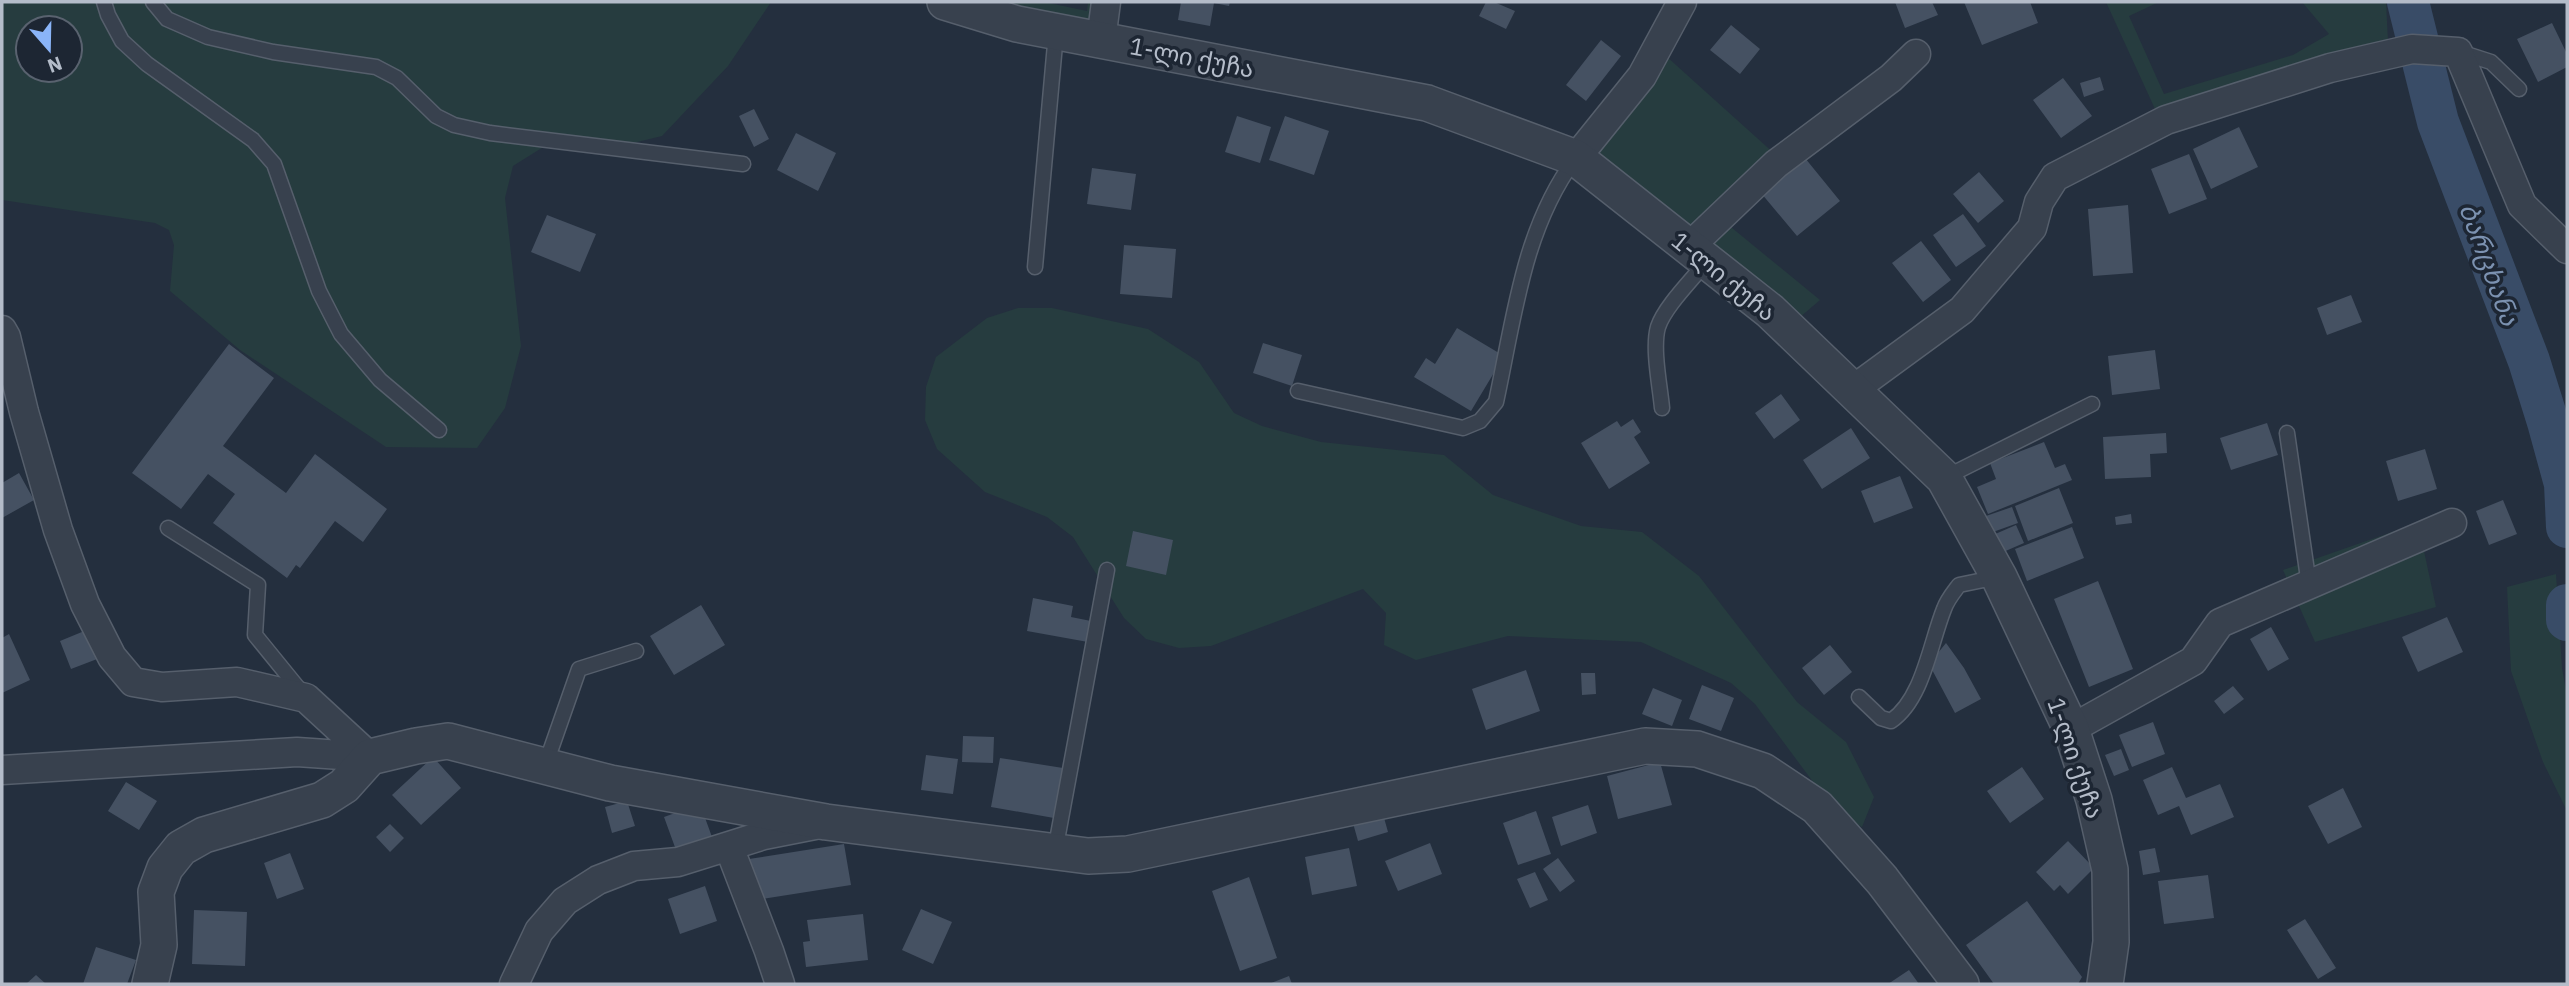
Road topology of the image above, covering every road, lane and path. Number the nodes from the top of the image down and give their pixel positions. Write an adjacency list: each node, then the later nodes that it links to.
1 (104, 2): 21 (lane)
2 (153, 2): 12 (lane)
3 (945, 2): 6 (street, 1-ლი ქუჩა)
4 (1106, 2): 7 (street)
5 (1682, 2): 11 (street)
6 (1056, 31): 7 (street, 1-ლი ქუჩა); 15 (lane)
7 (1101, 40): 11 (street, 1-ლი ქუჩა)
8 (2458, 52): 10 (lane); 13 (street); 17 (street)
9 (1916, 54): 14 (street)
10 (2519, 89)
11 (1576, 158): 14 (street, 1-ლი ქუჩა); 18 (lane)
12 (743, 164)
13 (2567, 249)
14 (1698, 254): 17 (street, 1-ლი ქუჩა); 20 (lane)
15 (1035, 267)
16 (2, 330): 31 (street)
17 (1854, 389): 23 (street, 1-ლი ქუჩა)
18 (1298, 391)
19 (2092, 404): 23 (lane)
20 (1662, 408)
21 (439, 430)
22 (2287, 433): 28 (lane)
23 (1944, 478): 27 (street, 1-ლი ქუჩა)
24 (2452, 523): 28 (street)
25 (168, 528): 31 (lane)
26 (1107, 570): 38 (lane)
27 (1999, 577): 30 (lane); 32 (street, 1-ლი ქუჩა)
28 (2309, 585): 32 (street)
29 (636, 651): 34 (lane)
30 (1859, 696)
31 (306, 698): 33 (street)
32 (2071, 729): 43 (street, 1-ლი ქუჩა)
33 (370, 757): 34 (street); 35 (street); 39 (street)
34 (545, 766): 36 (street)
35 (2, 770)
36 (826, 822): 37 (street); 38 (street)
37 (729, 847): 40 (street); 41 (street)
38 (1055, 852): 42 (street)
39 (149, 984)
40 (514, 984)
41 (780, 984)
42 (1961, 984)
43 (2105, 984)

